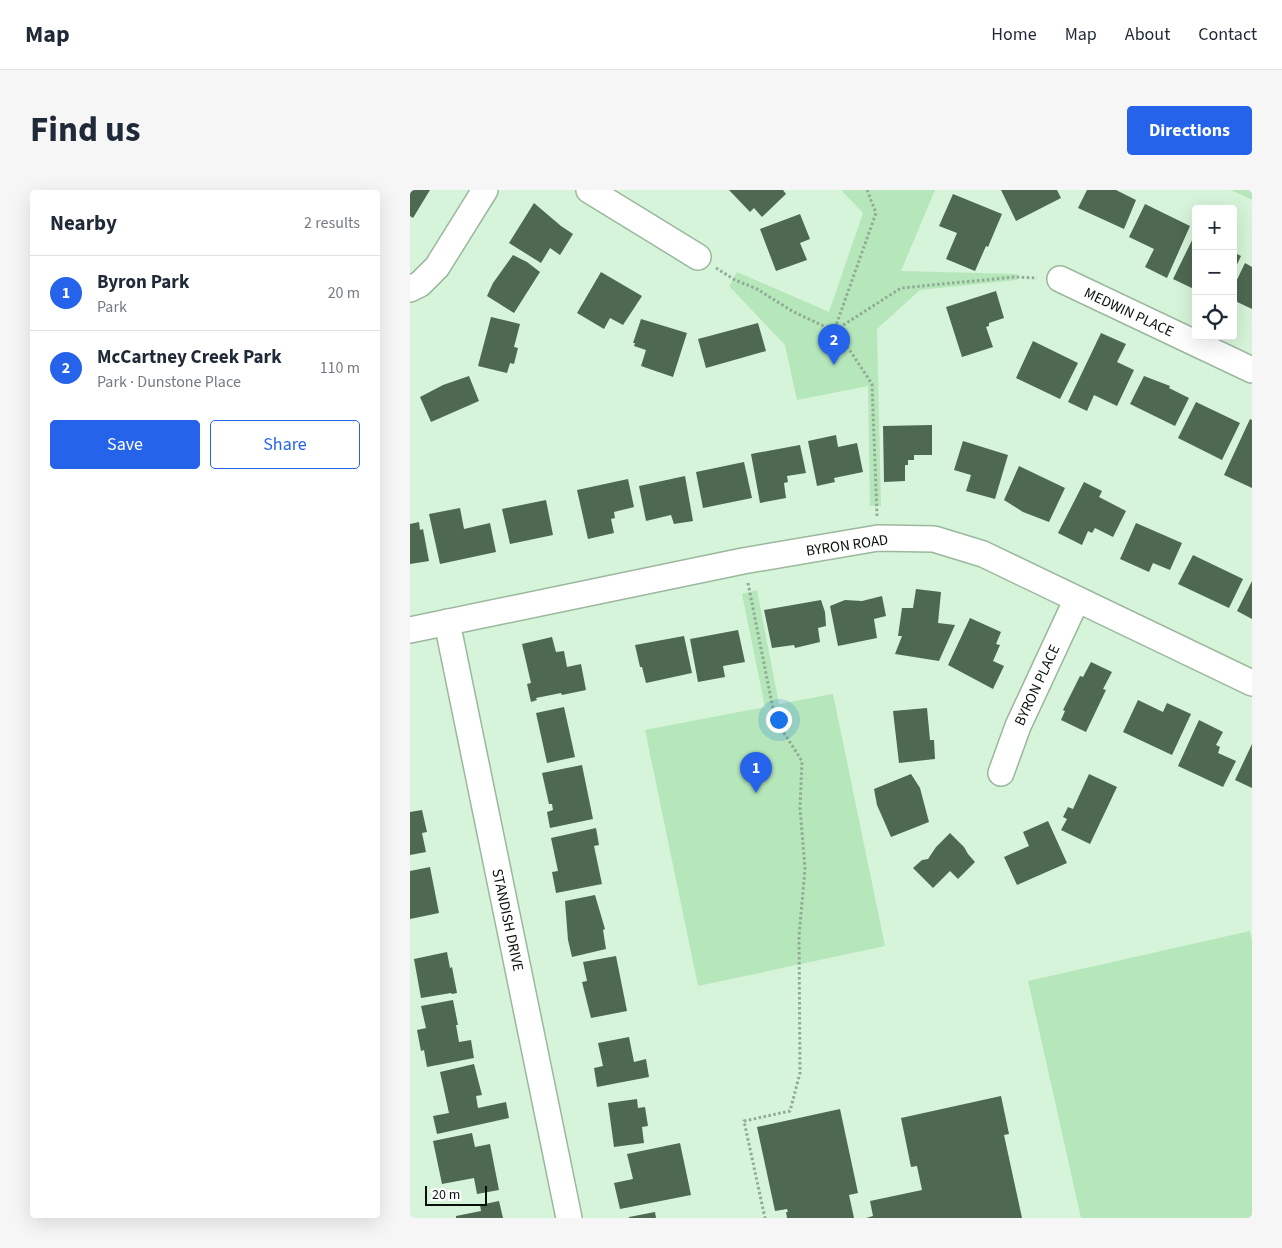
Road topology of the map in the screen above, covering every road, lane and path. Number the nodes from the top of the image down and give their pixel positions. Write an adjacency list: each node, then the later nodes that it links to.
1 (485, 190): 6 (street)
2 (589, 190): 4 (street)
3 (868, 190): 7 (path)
4 (698, 257): 7 (path)
5 (1060, 279): 7 (path); 8 (street, MEDWIN PLACE)
6 (410, 289)
7 (834, 331): 9 (path)
8 (1252, 370)
9 (878, 538): 10 (street, BYRON ROAD); 11 (street, BYRON ROAD)
10 (744, 561): 12 (street, BYRON ROAD); 17 (path)
11 (1077, 599): 14 (street, BYRON ROAD); 15 (street, BYRON PLACE)
12 (448, 622): 13 (street, BYRON ROAD); 16 (street, STANDISH DRIVE)
13 (410, 630)
14 (1252, 683)
15 (1001, 773)
16 (570, 1218)
17 (765, 1218)

